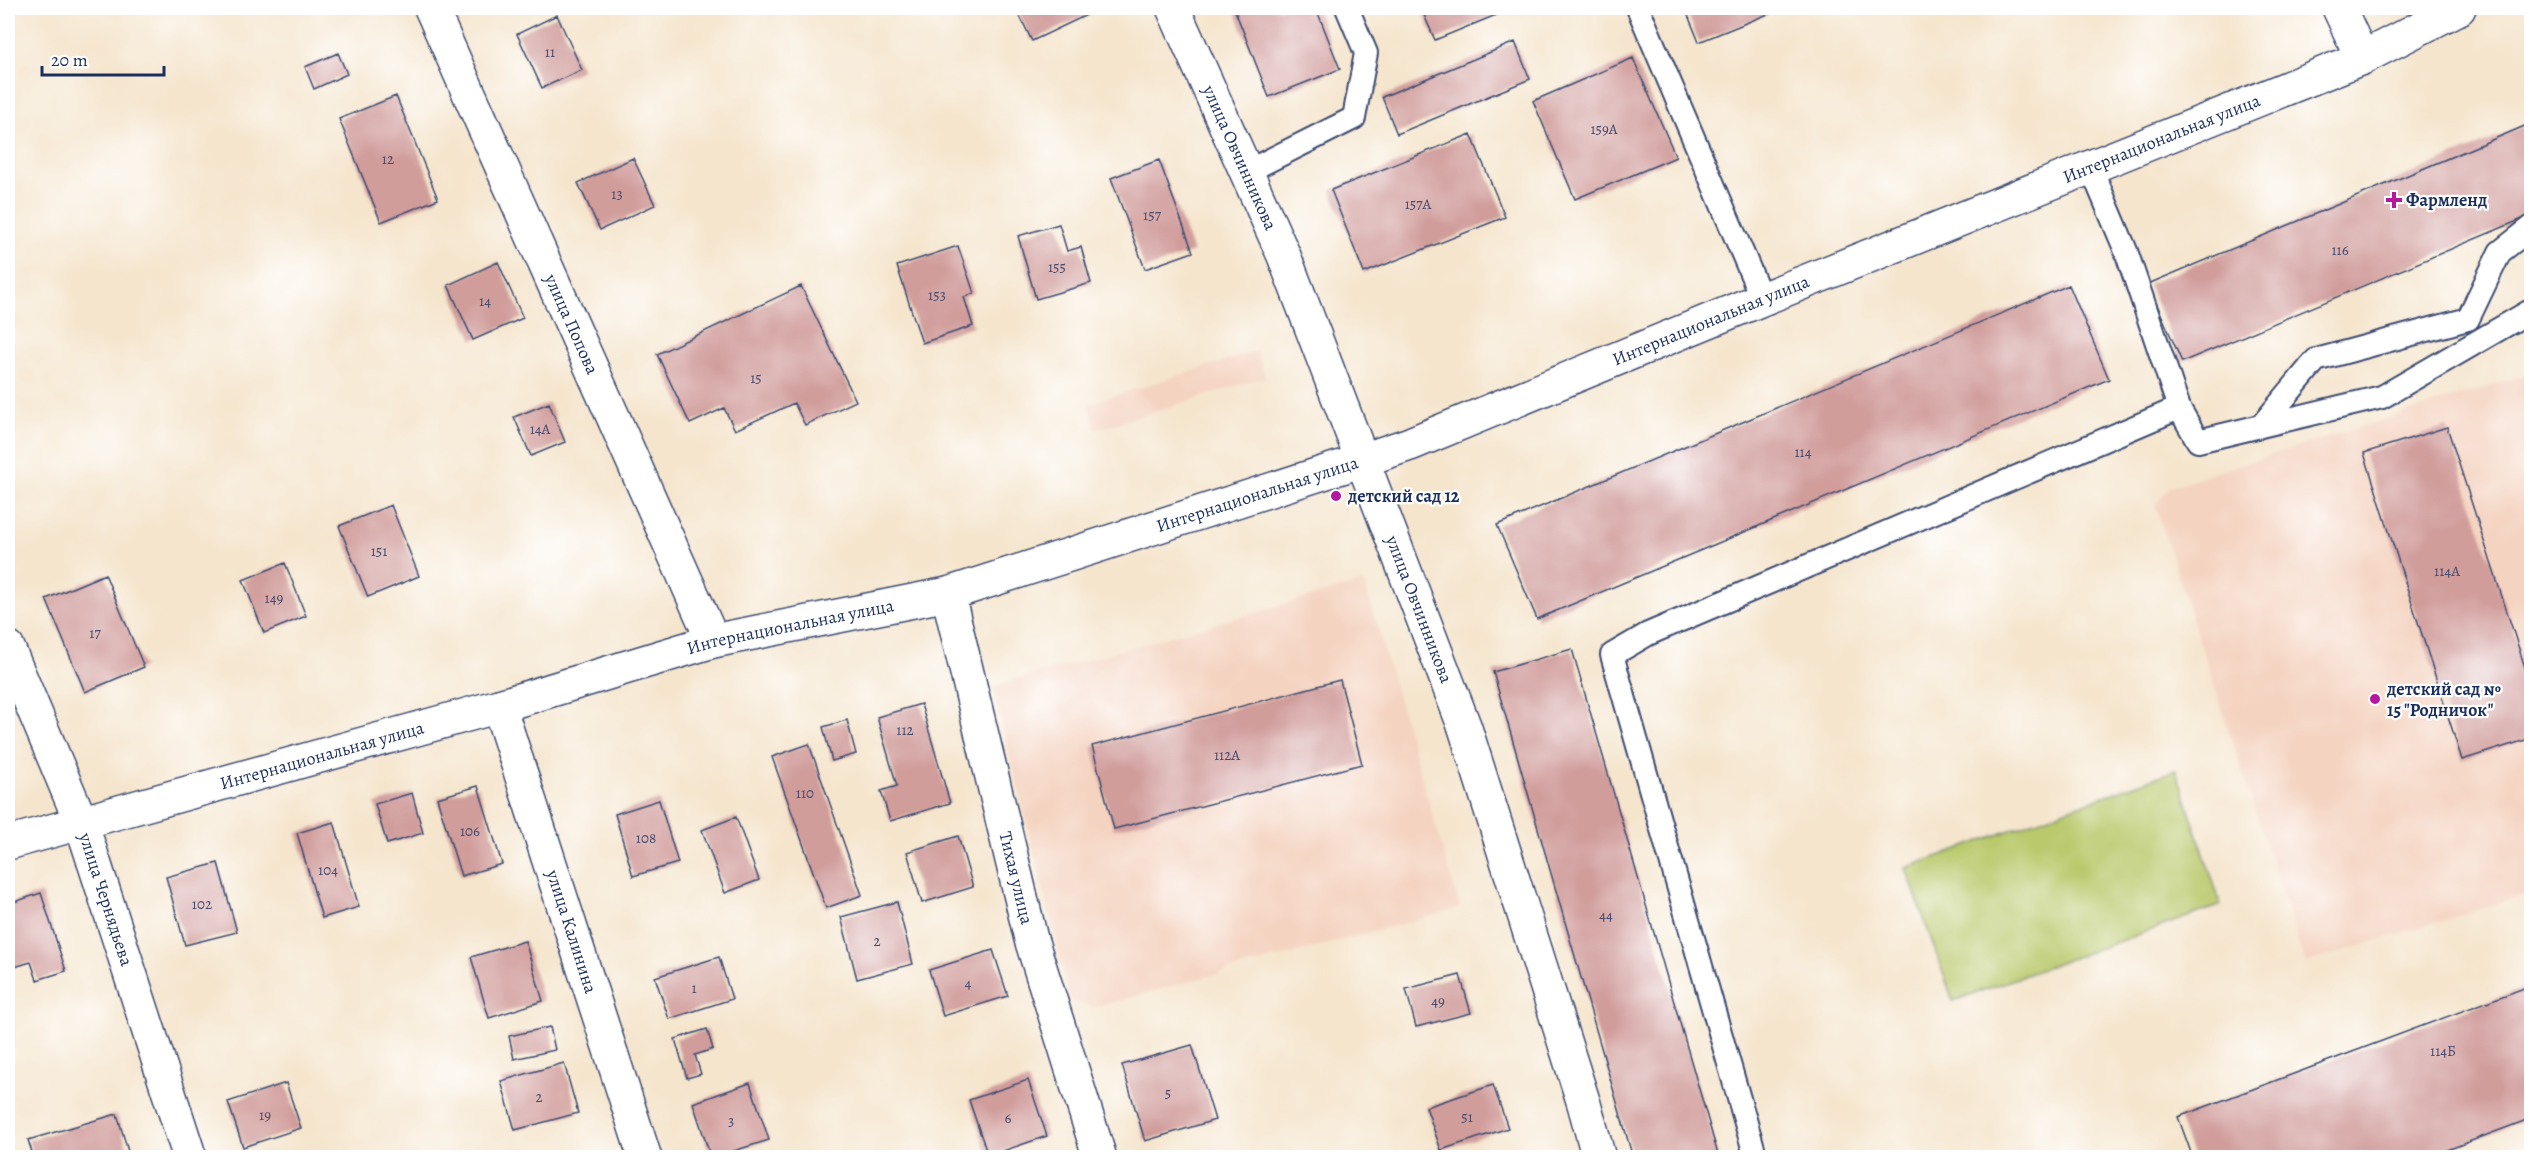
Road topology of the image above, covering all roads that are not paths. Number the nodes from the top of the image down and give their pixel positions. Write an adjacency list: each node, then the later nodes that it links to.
1 (431, 8): 17 (street, улица Попова)
2 (1173, 8): 9 (street, улица Овчинникова)
3 (1347, 8): 9 (lane)
4 (1638, 8): 11 (lane)
5 (2339, 8): 7 (street)
6 (2459, 8): 7 (street, Интернациональная улица)
7 (2362, 58): 8 (street, Интернациональная улица)
8 (2091, 168): 11 (street, Интернациональная улица); 13 (lane)
9 (1246, 172): 15 (street, улица Овчинникова)
10 (2532, 226): 14 (lane)
11 (1762, 299): 15 (street, Интернациональная улица)
12 (2532, 310): 14 (lane)
13 (2179, 408): 14 (lane); 26 (lane)
14 (2261, 426)
15 (1363, 460): 16 (street, Интернациональная улица); 25 (street, улица Овчинникова)
16 (948, 594): 17 (street, Интернациональная улица); 24 (street, Тихая улица)
17 (713, 641): 19 (street, Интернациональная улица)
18 (8, 648): 20 (street, улица Чернядьева)
19 (499, 706): 20 (street, Интернациональная улица); 23 (street, улица Калинина)
20 (81, 822): 21 (street, Интернациональная улица); 22 (street, улица Чернядьева)
21 (8, 843)
22 (190, 1158)
23 (645, 1158)
24 (1100, 1158)
25 (1599, 1158)
26 (1756, 1158)

